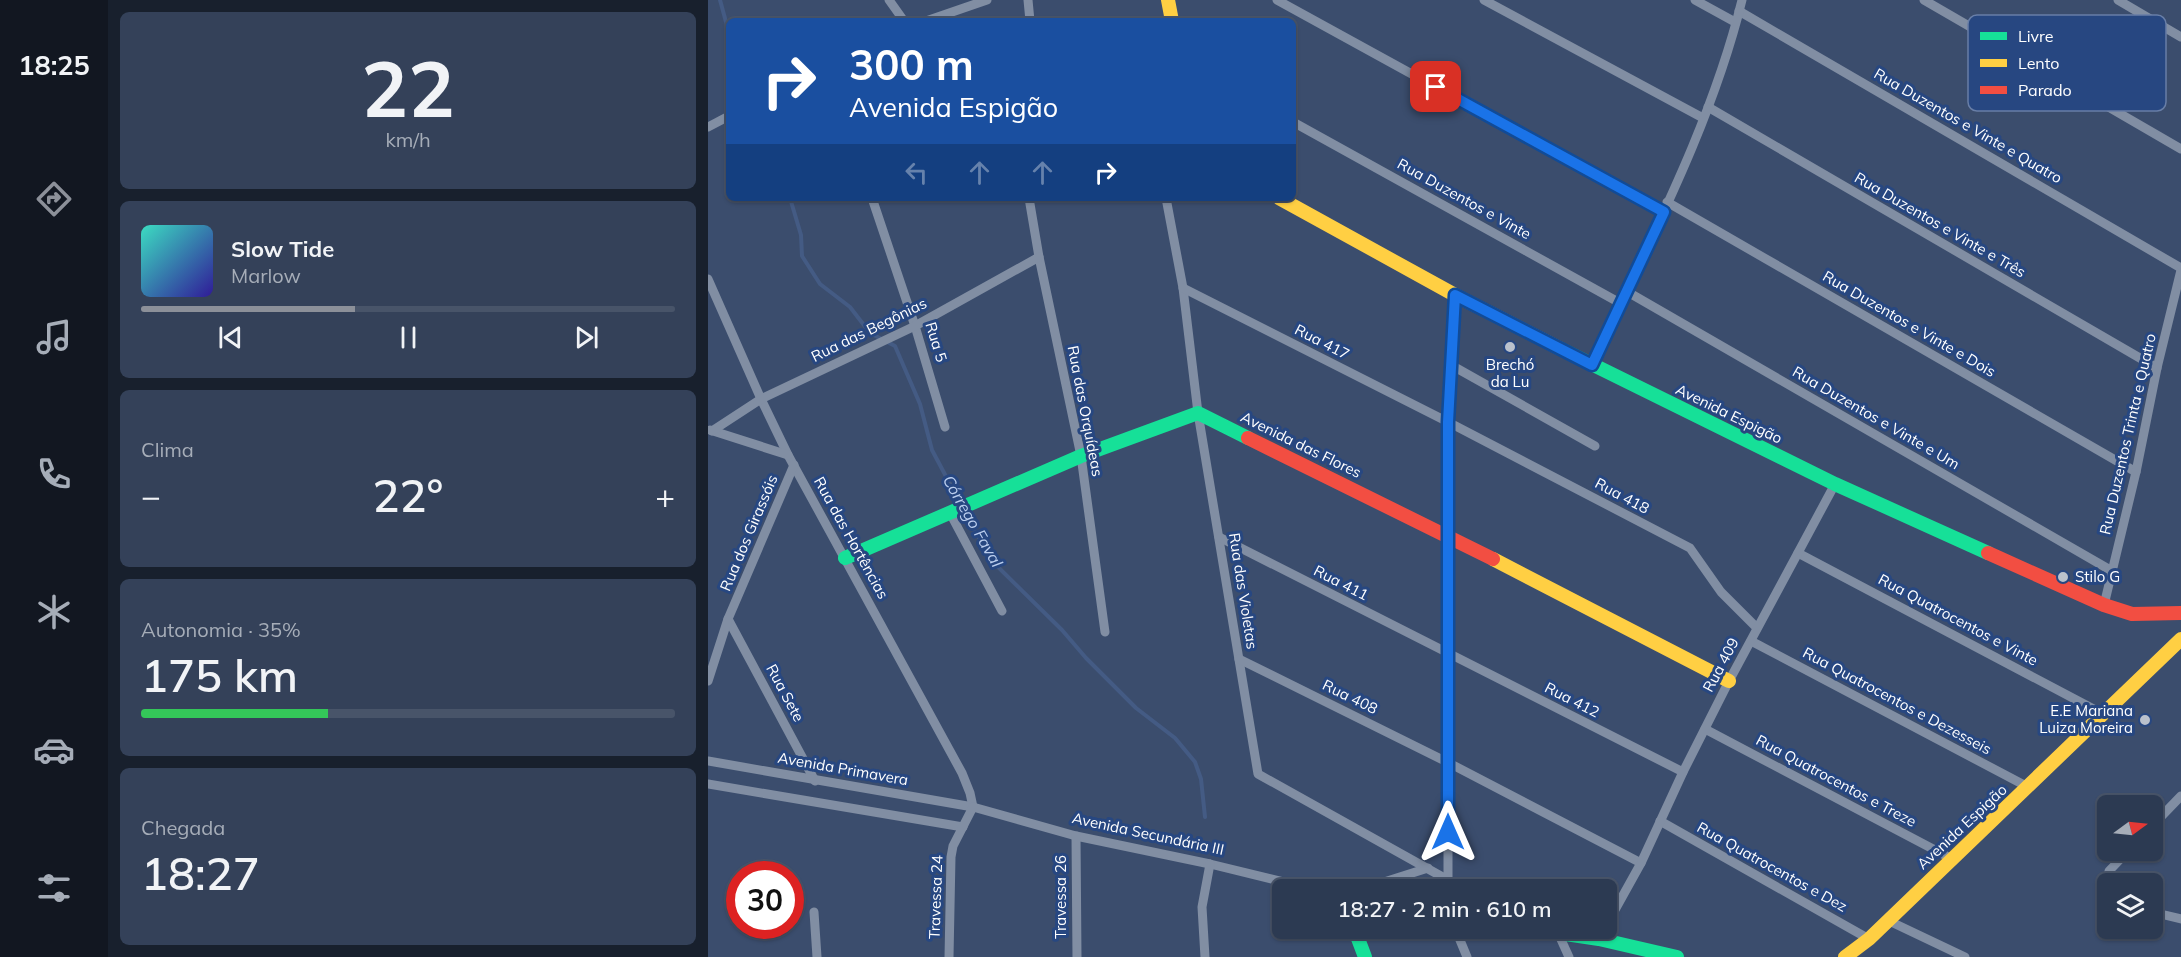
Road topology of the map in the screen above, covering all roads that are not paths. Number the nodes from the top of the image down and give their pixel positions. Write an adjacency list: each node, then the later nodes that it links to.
1 (889, 0): 13 (street)
2 (987, 0): 14 (street)
3 (1028, 0): 15 (street)
4 (1168, 0): 16 (street)
5 (1277, 0): 33 (street)
6 (1484, 0): 24 (street)
7 (1695, 0): 17 (street)
8 (1742, 0): 11 (street)
9 (1924, 0): 18 (street)
10 (2118, 0): 12 (street)
11 (1739, 11): 17 (street); 35 (street, Rua Duzentos e Vinte e Quatro)
12 (2144, 15)
13 (902, 18)
14 (935, 18)
15 (1030, 18)
16 (1171, 18)
17 (1736, 22): 21 (street)
18 (1968, 26)
19 (2166, 28): 20 (street)
20 (2181, 37)
21 (1708, 107): 24 (street); 44 (street, Rua Duzentos e Vinte e Três)
22 (2115, 111): 27 (street)
23 (726, 118): 26 (street)
24 (1703, 118): 32 (street)
25 (1296, 124): 40 (street, Rua Duzentos e Vinte)
26 (708, 127)
27 (2181, 149)
28 (873, 201): 41 (street, Rua 5)
29 (1030, 201): 34 (street, Rua das Orquídeas)
30 (1167, 201): 37 (street, Rua das Violetas)
31 (1284, 201): 39 (street, Avenida Espigão)
32 (1667, 202): 33 (street); 54 (street, Rua Duzentos e Vinte e Dois)
33 (1664, 212): 38 (street)
34 (1039, 257): 41 (street, Rua das Begônias); 52 (street, Rua das Orquídeas)
35 (2181, 269): 44 (street, Rua Duzentos Trinta e Quatro)
36 (708, 279): 45 (street, Rua das Hortências)
37 (1183, 288): 46 (street, Rua das Violetas); 47 (street, Rua 417)
38 (1626, 291): 40 (street); 61 (street, Rua Duzentos e Vinte e Um)
39 (1455, 295): 42 (street); 43 (street, Avenida Espigão)
40 (1620, 303): 43 (street)
41 (915, 326): 45 (street, Rua das Begônias); 48 (street, Rua 5)
42 (1451, 365): 47 (street); 50 (street)
43 (1592, 365): 55 (street, Avenida Espigão)
44 (2157, 368): 54 (street, Rua Duzentos Trinta e Quatro)
45 (761, 399): 49 (street, Rua das Begônias); 51 (street, Rua das Hortências)
46 (1198, 413): 52 (street); 57 (street, Avenida das Flores); 58 (street, Rua das Violetas)
47 (1448, 422): 57 (street); 66 (street, Rua 418)
48 (945, 427)
49 (710, 430): 51 (street)
50 (1595, 446)
51 (788, 454): 53 (street, Rua das Hortências)
52 (1081, 456): 56 (street); 67 (street, Rua das Orquídeas)
53 (794, 465): 60 (street, Rua das Hortências); 65 (street, Rua dos Girassóis)
54 (2136, 472): 61 (street, Rua Duzentos Trinta e Quatro)
55 (1835, 484): 59 (street, Rua 409); 62 (street, Avenida Espigão)
56 (950, 513): 60 (street); 63 (street)
57 (1449, 536): 70 (street); 73 (street, Avenida das Flores)
58 (1219, 537): 70 (street, Rua 411); 71 (street, Rua das Violetas)
59 (1798, 553): 66 (street, Rua 409); 74 (street, Rua Quatrocentos e Vinte)
60 (845, 558): 83 (street, Rua das Hortências)
61 (2112, 571): 62 (street, Rua Duzentos Trinta e Quatro)
62 (2104, 605): 64 (street, Avenida Espigão)
63 (1002, 611)
64 (2181, 614)
65 (728, 619): 72 (street, Rua dos Girassóis); 79 (street, Rua Sete)
66 (1757, 627): 68 (street, Rua 409)
67 (1105, 632)
68 (1751, 640): 73 (street, Rua 409); 81 (street, Rua Quatrocentos e Dezesseis)
69 (2181, 640): 74 (street, Avenida Espigão)
70 (1448, 654): 77 (street); 78 (street, Rua 412)
71 (1239, 659): 77 (street, Rua 408); 92 (street, Rua das Violetas)
72 (709, 675)
73 (1729, 681): 75 (street, Rua 409)
74 (2103, 714): 81 (street, Avenida Espigão)
75 (1705, 729): 78 (street, Rua 409); 88 (street, Rua Quatrocentos e Treze)
76 (708, 761): 79 (street, Avenida Primavera)
77 (1447, 762): 90 (street); 97 (street)
78 (1683, 772): 85 (street, Rua 409)
79 (815, 781): 83 (street, Avenida Primavera)
80 (708, 784): 86 (street)
81 (2028, 787): 88 (street, Avenida Espigão)
82 (2181, 796): 84 (street)
83 (973, 807): 86 (street, Travessa 24); 87 (street, Avenida Secundária III)
84 (2163, 815)
85 (1660, 821): 90 (street, Rua 409); 107 (street, Rua Quatrocentos e Dez)
86 (963, 827): 109 (street, Travessa 24)
87 (1076, 836): 91 (street, Avenida Secundária III); 110 (street, Travessa 26)
88 (1952, 859): 102 (street, Avenida Espigão)
89 (2119, 861): 93 (street)
90 (1641, 863): 98 (street, Rua 409)
91 (1210, 864): 94 (street, Avenida Secundária III); 111 (street)
92 (1428, 868): 95 (street); 96 (street, Rua das Violetas)
93 (2109, 873)
94 (1272, 879)
95 (1394, 879)
96 (1441, 879)
97 (1448, 879)
98 (1617, 907)
99 (814, 912): 108 (street)
100 (2163, 915): 101 (street)
101 (2181, 919)
102 (1887, 921): 107 (street, Avenida Espigão); 117 (street)
103 (1617, 936): 115 (street)
104 (1358, 939): 112 (street)
105 (1460, 939): 113 (street)
106 (1561, 939): 114 (street)
107 (1869, 939): 116 (street)
108 (816, 957)
109 (949, 957)
110 (1077, 957)
111 (1205, 957)
112 (1365, 957)
113 (1467, 957)
114 (1569, 957)
115 (1677, 957)
116 (1845, 957)
117 (1965, 957)

